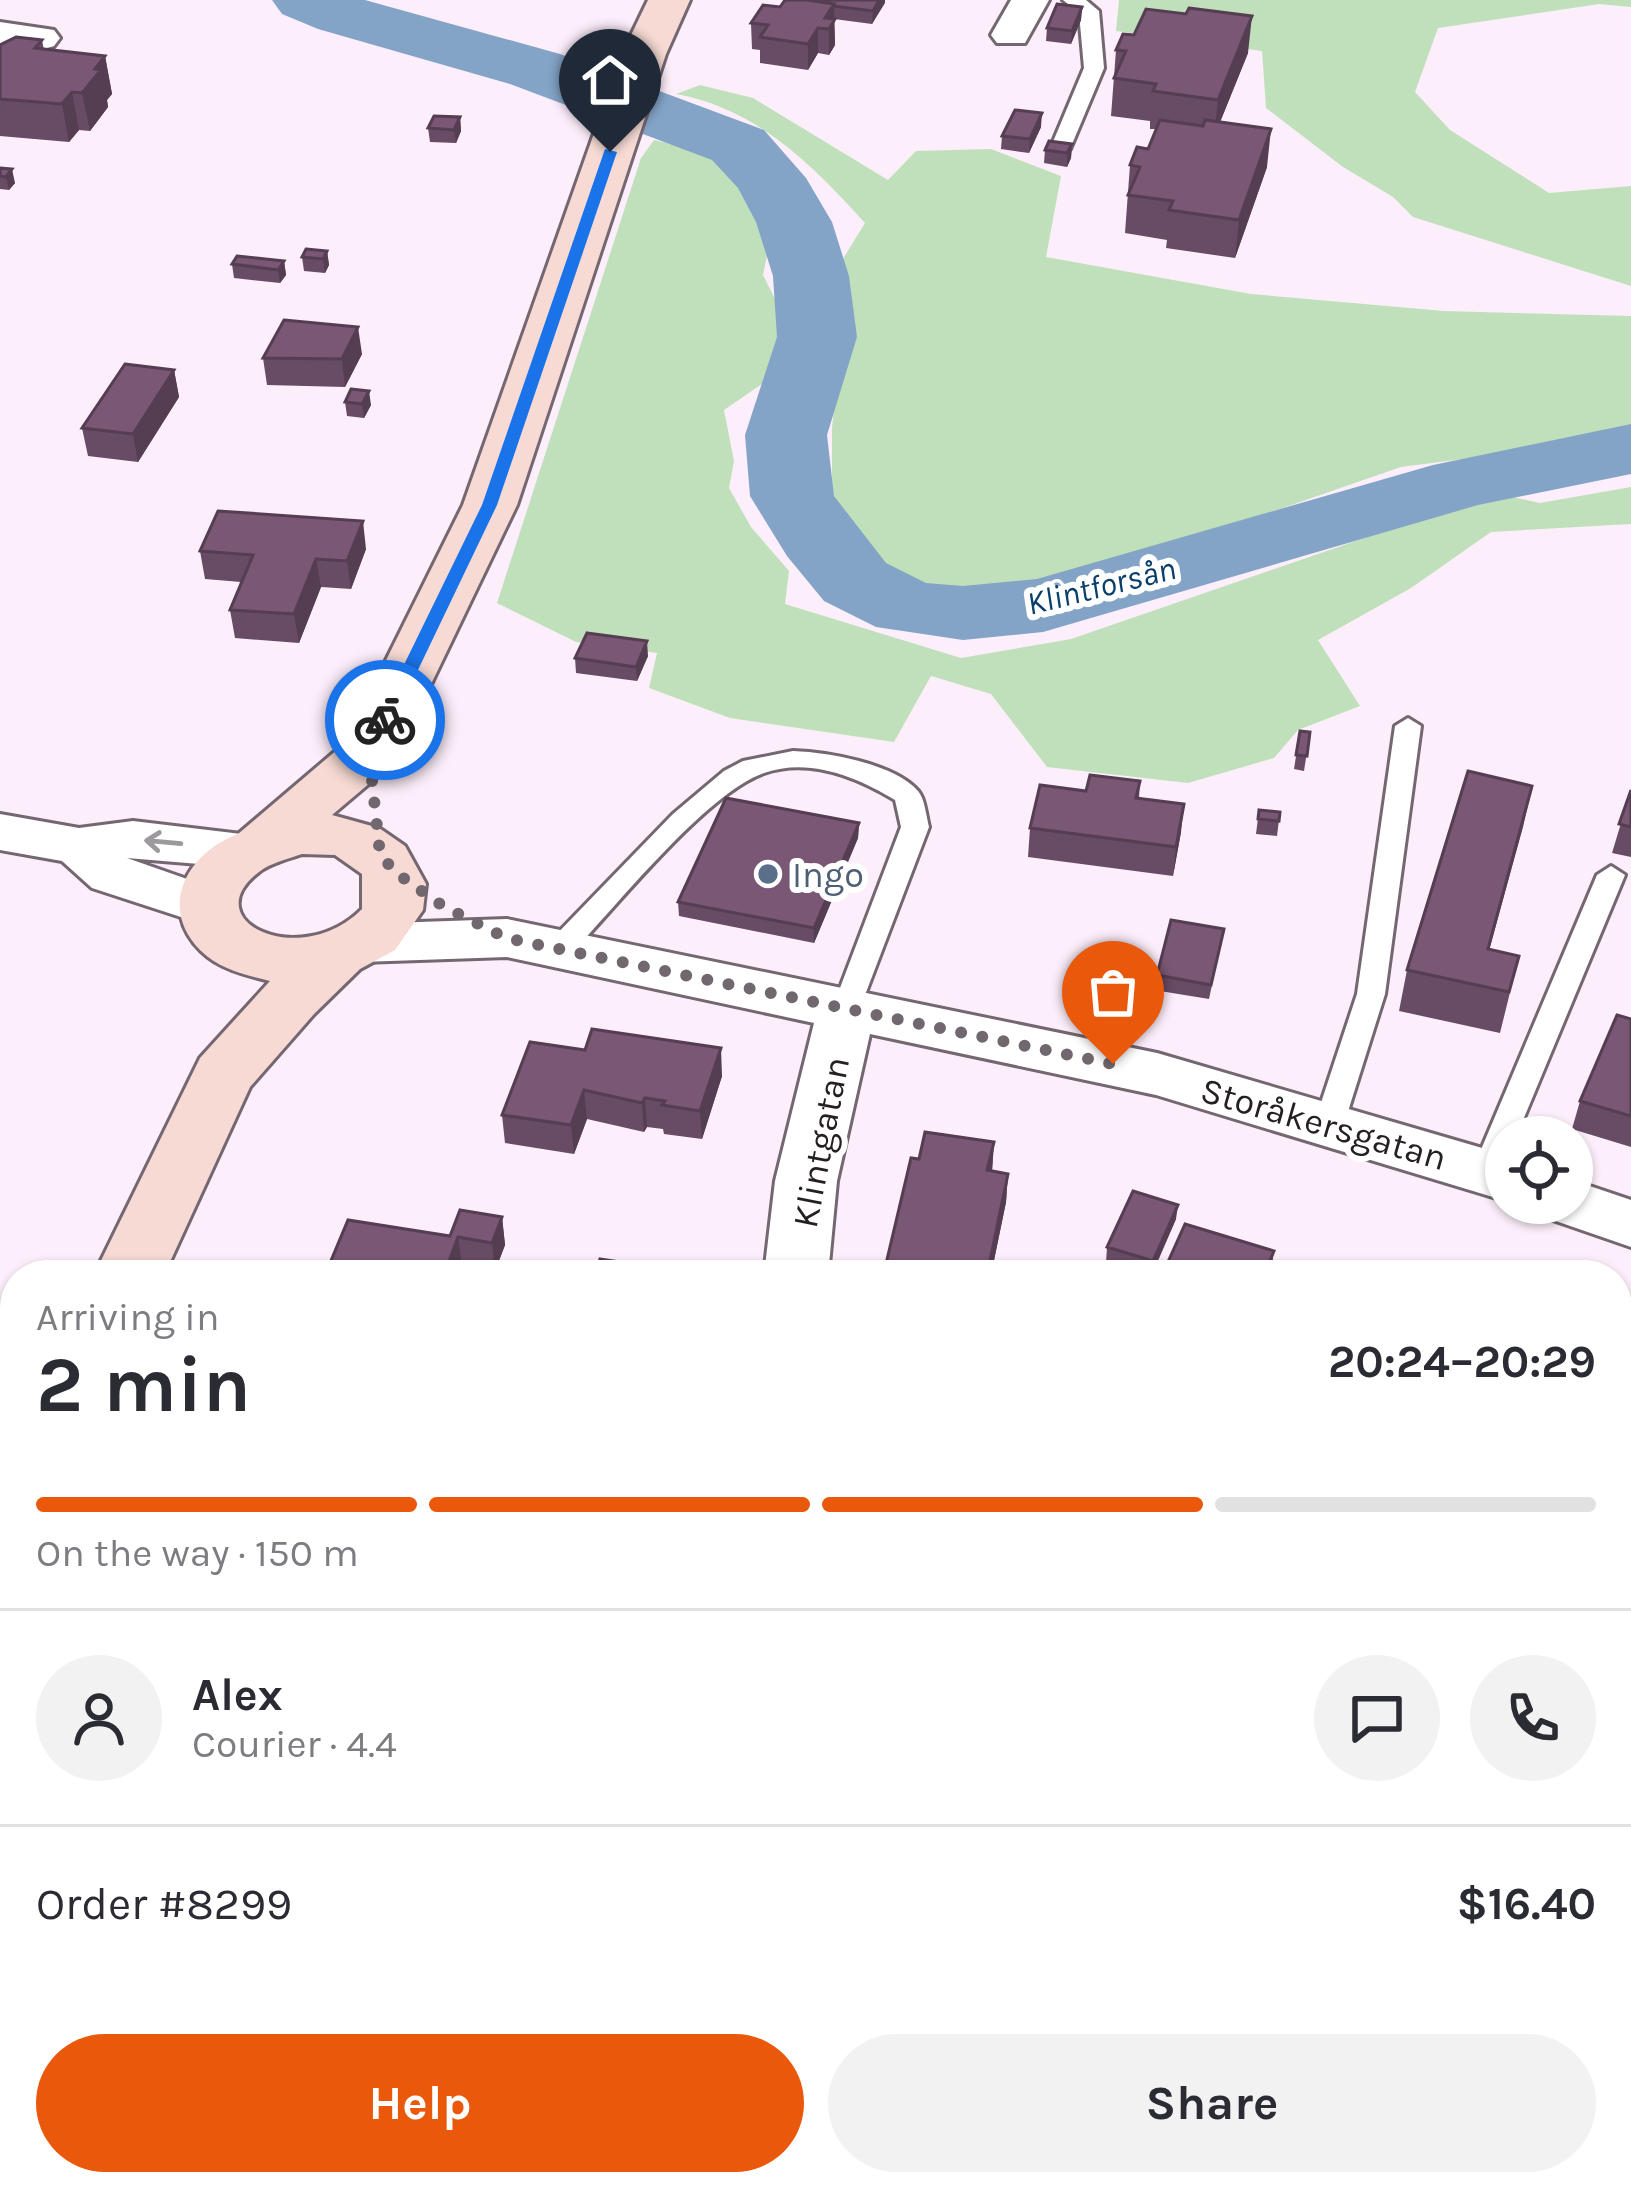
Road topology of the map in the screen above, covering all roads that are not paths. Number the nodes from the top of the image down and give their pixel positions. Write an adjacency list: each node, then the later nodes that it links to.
1 (669, 0): 9 (main road)
2 (1030, 0): 5 (street)
3 (1072, 0): 7 (lane)
4 (0, 34): 6 (street)
5 (1011, 35)
6 (40, 38)
7 (1060, 149)
8 (1408, 726): 21 (lane)
9 (369, 753): 12 (main road); 13 (main road)
10 (0, 832): 11 (street)
11 (79, 846): 12 (street, one-way to 11); 15 (street)
12 (255, 846): 13 (main road); 15 (main road)
13 (387, 863): 16 (street, Storåkersgatan); 17 (main road)
14 (1611, 875): 20 (lane)
15 (216, 924): 17 (main road); 19 (main road)
16 (532, 944): 17 (street, Storåkersgatan); 18 (street, Storåkersgatan); 18 (lane)
17 (351, 948): 19 (main road)
18 (847, 1010): 21 (street, Storåkersgatan); 26 (street, Klintgatan)
19 (223, 1075): 25 (main road)
20 (1518, 1116)
21 (1329, 1124): 22 (street, Storåkersgatan)
22 (1485, 1171)
23 (1593, 1210): 24 (street)
24 (1631, 1224)
25 (136, 1260)
26 (798, 1260)

